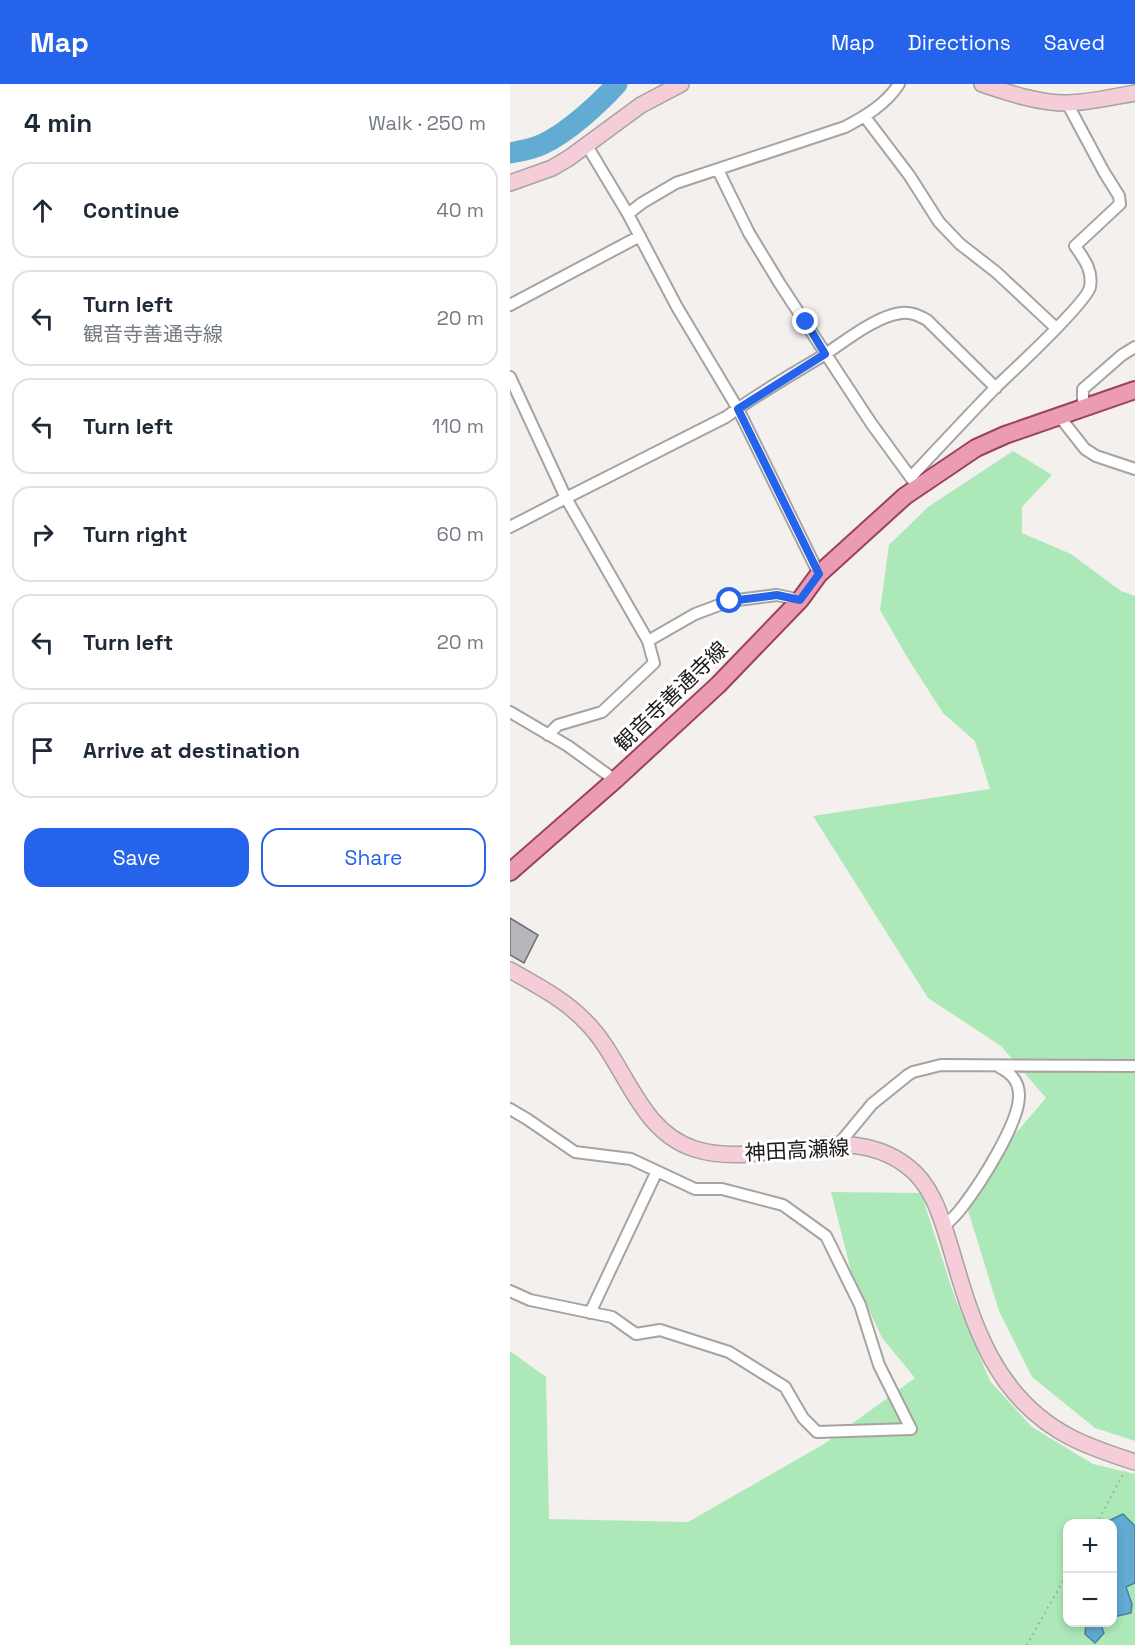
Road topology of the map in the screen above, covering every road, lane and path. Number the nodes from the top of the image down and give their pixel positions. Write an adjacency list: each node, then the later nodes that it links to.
1 (681, 84): 7 (main road)
2 (899, 84): 6 (street)
3 (982, 84): 5 (main road)
4 (1135, 93): 5 (main road)
5 (1067, 103): 13 (street)
6 (865, 117): 8 (street); 13 (street)
7 (586, 144): 9 (main road); 10 (street)
8 (718, 170): 10 (street); 15 (street)
9 (510, 183)
10 (628, 214): 11 (street)
11 (639, 236): 12 (street); 20 (street)
12 (510, 305)
13 (1056, 328): 17 (street)
14 (1135, 346): 19 (street)
15 (825, 354): 17 (street); 20 (street); 23 (street)
16 (510, 378): 24 (street)
17 (996, 388): 23 (street)
18 (1135, 390): 19 (main road, 観音寺善通寺線)
19 (1083, 408): 21 (main road, 観音寺善通寺線)
20 (738, 409): 24 (street); 26 (street)
21 (1059, 416): 22 (street); 23 (main road, 観音寺善通寺線)
22 (1135, 469)
23 (914, 482): 26 (main road, 観音寺善通寺線)
24 (566, 498): 25 (street); 28 (street)
25 (510, 527)
26 (819, 574): 27 (main road, 観音寺善通寺線)
27 (800, 600): 28 (street); 31 (main road, 観音寺善通寺線)
28 (648, 641): 30 (street)
29 (510, 712): 30 (street)
30 (548, 735): 31 (street)
31 (615, 780): 32 (main road, 観音寺善通寺線)
32 (510, 872)
33 (510, 970): 37 (main road, 神田高瀬線)
34 (996, 1066): 35 (street); 37 (street); 39 (street)
35 (1135, 1066)
36 (510, 1109): 38 (street)
37 (839, 1144): 39 (main road, 神田高瀬線)
38 (657, 1170): 41 (street); 41 (street)
39 (944, 1226): 42 (main road, 神田高瀬線)
40 (510, 1291): 41 (street)
41 (590, 1313)
42 (1133, 1462): 43 (path)
43 (1099, 1519)
44 (1067, 1573): 45 (path)
45 (1027, 1645)

